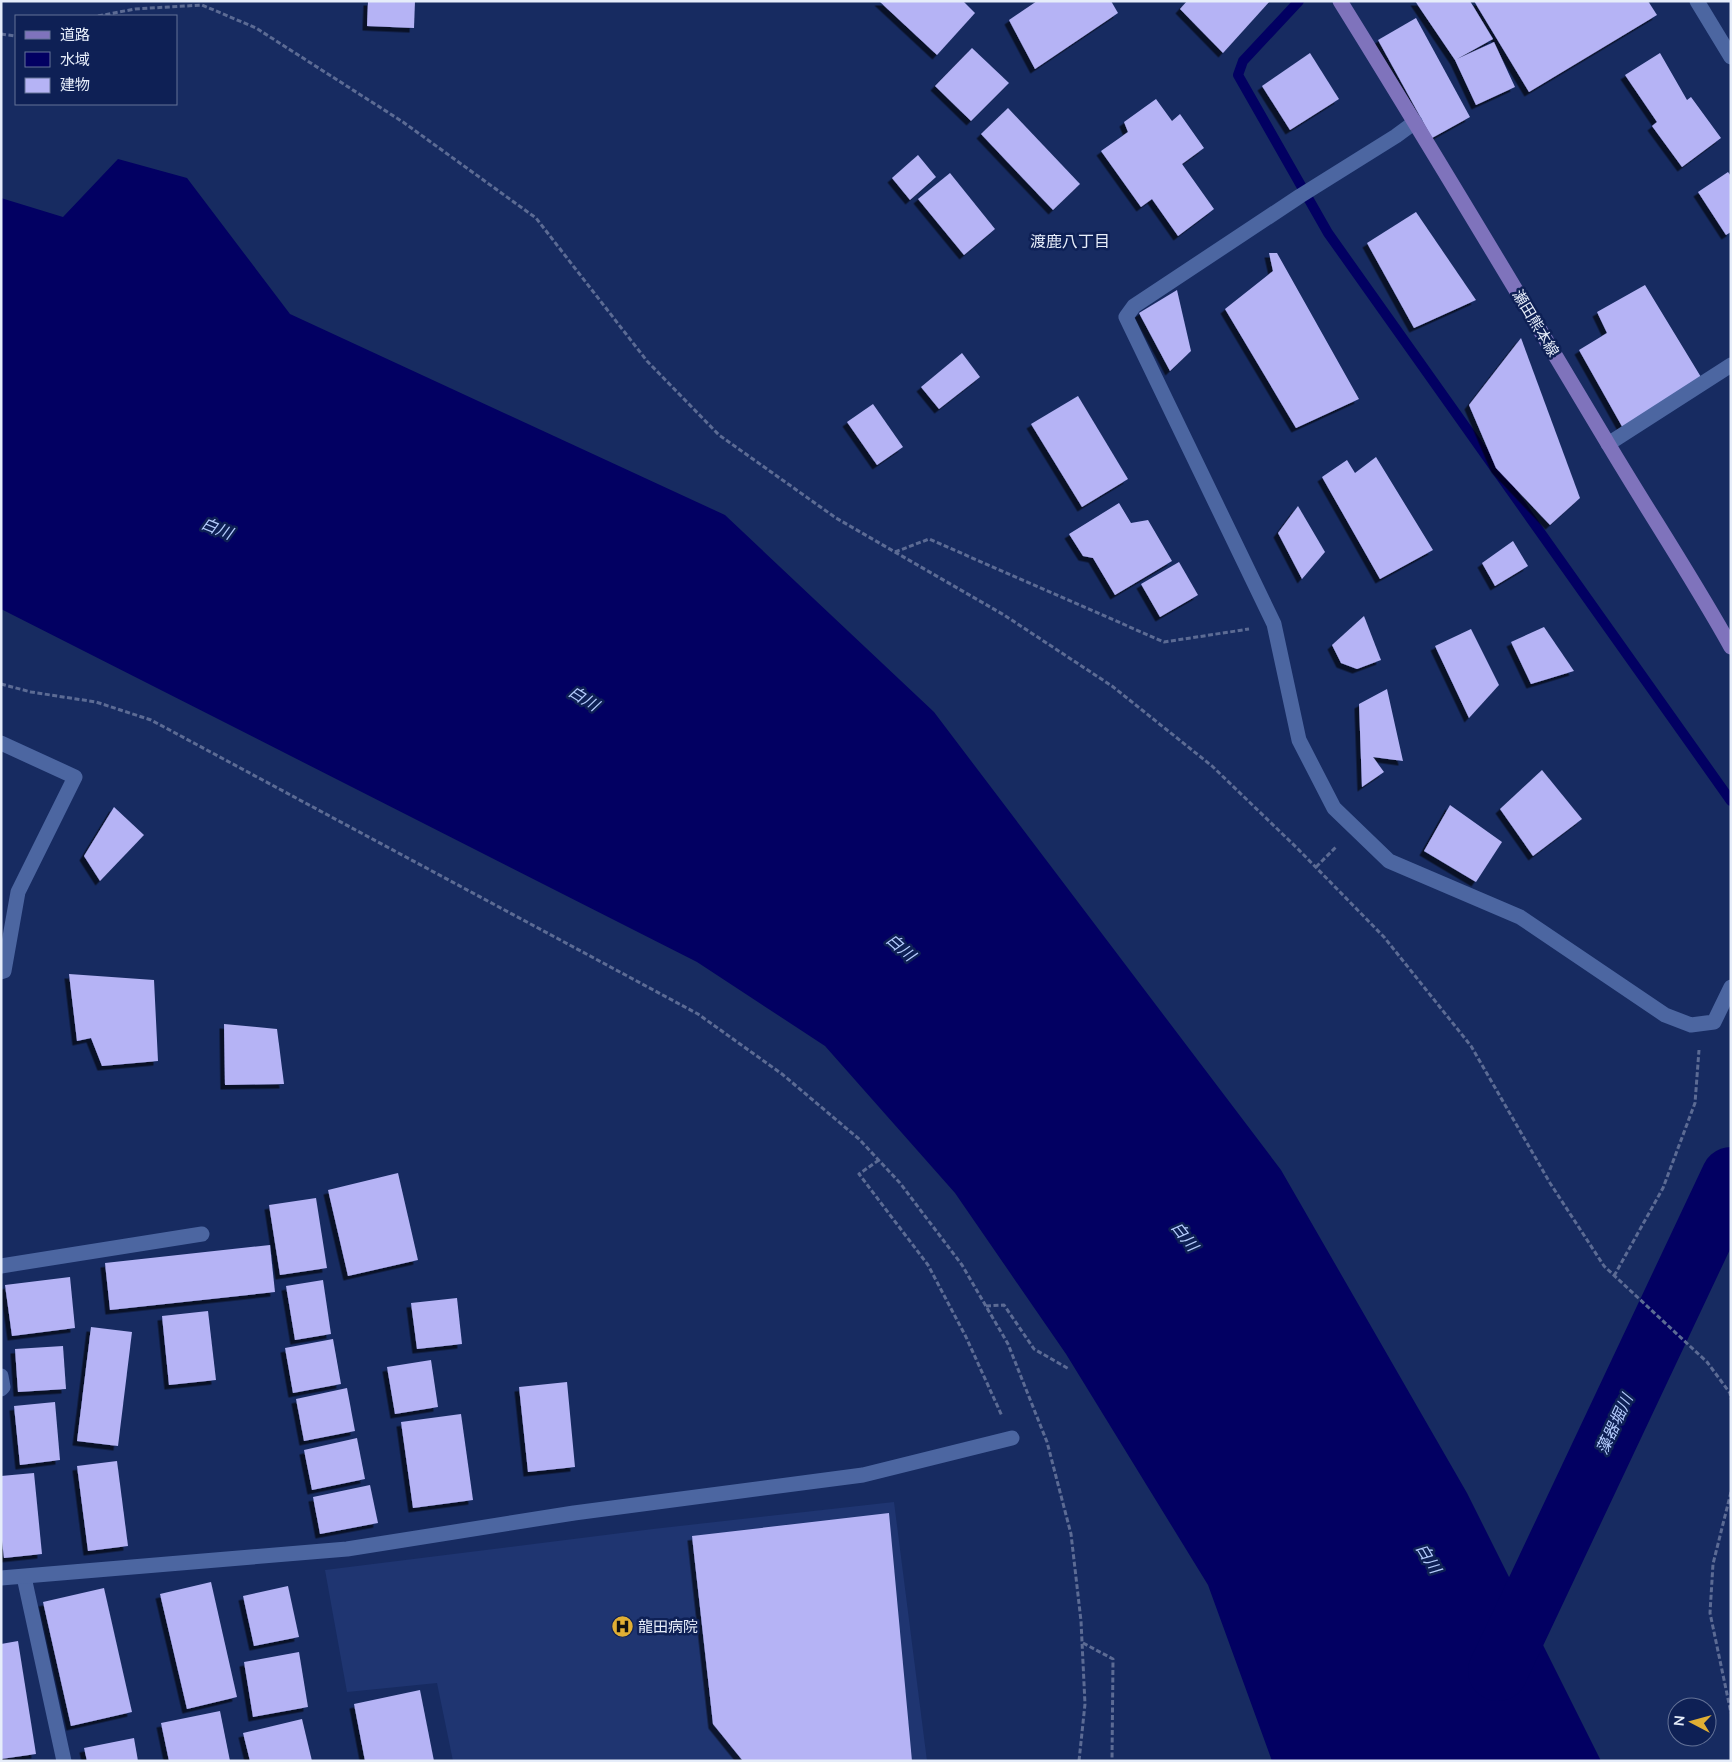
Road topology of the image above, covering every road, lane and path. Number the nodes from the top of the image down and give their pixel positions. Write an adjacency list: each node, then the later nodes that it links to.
1 (1340, 1): 7 (main road, 瀬田熊本線)
2 (1697, 1): 6 (street)
3 (103, 15): 10 (path)
4 (1, 34): 5 (path)
5 (15, 36)
6 (1731, 57)
7 (1415, 122): 9 (main road, 瀬田熊本線); 11 (street)
8 (1731, 365): 9 (street)
9 (1608, 444): 12 (main road, 瀬田熊本線)
10 (895, 552): 11 (path); 21 (path)
11 (1274, 624): 17 (street)
12 (1731, 647)
13 (1, 684): 18 (path)
14 (1, 743): 15 (street)
15 (1, 972)
16 (1731, 987): 17 (street)
17 (1701, 1024): 21 (path)
18 (879, 1160): 22 (path); 27 (path)
19 (202, 1234): 20 (street)
20 (1, 1266)
21 (1614, 1276): 26 (path)
22 (986, 1306): 23 (path); 31 (path)
23 (1069, 1369)
24 (1, 1376): 25 (street)
25 (1, 1389)
26 (1731, 1399)
27 (1012, 1438): 29 (street)
28 (1731, 1492): 32 (path)
29 (24, 1577): 30 (street); 33 (street)
30 (1, 1578)
31 (1082, 1643): 34 (path); 35 (path)
32 (1731, 1713)
33 (64, 1761)
34 (1079, 1761)
35 (1112, 1761)

